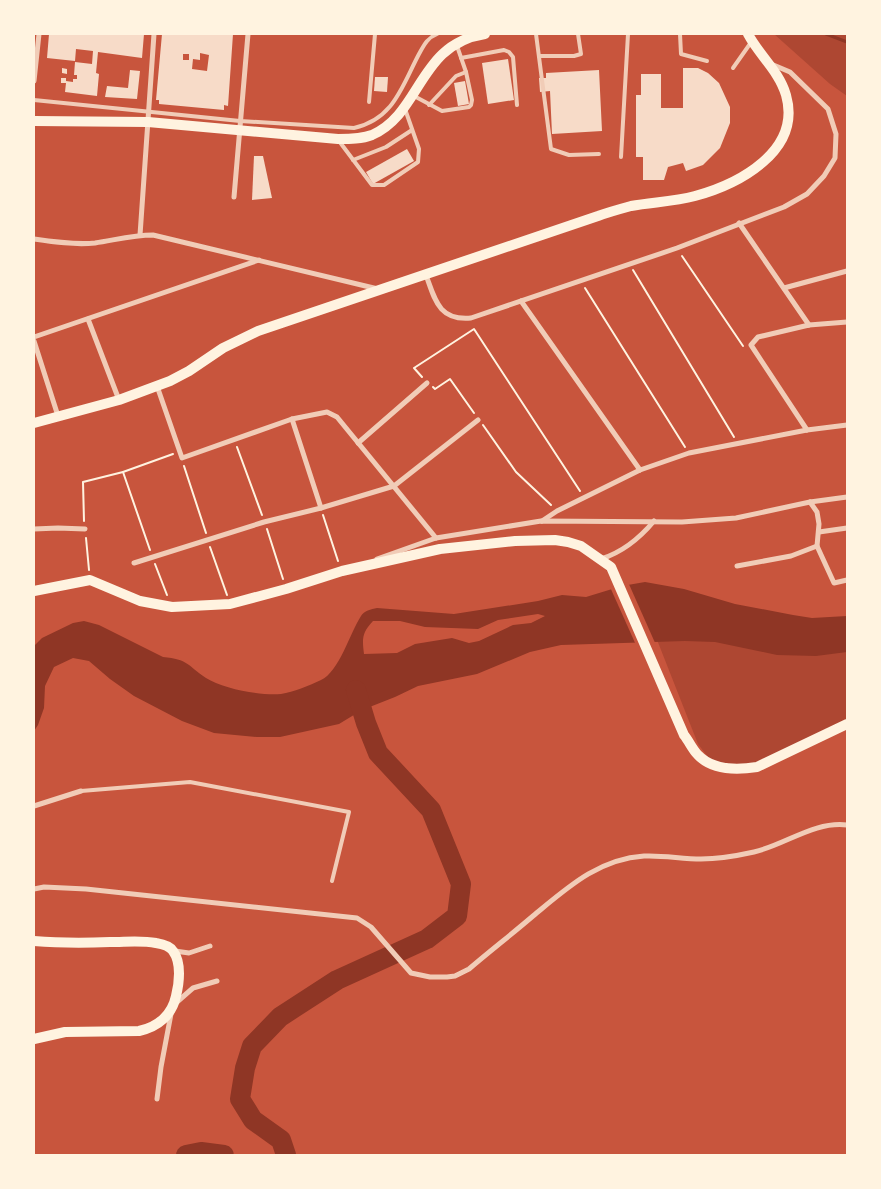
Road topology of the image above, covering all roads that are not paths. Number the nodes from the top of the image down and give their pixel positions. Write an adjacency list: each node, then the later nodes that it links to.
1 (39, 34): 19 (street)
2 (154, 34): 26 (street)
3 (248, 34): 28 (street)
4 (375, 34): 22 (lane)
5 (437, 34): 28 (lane)
6 (485, 34): 12 (main road)
7 (536, 34): 13 (lane)
8 (578, 34): 13 (lane)
9 (628, 34): 32 (lane)
10 (680, 34): 15 (lane)
11 (749, 36): 16 (main road); 17 (lane)
12 (456, 43): 14 (lane); 20 (main road)
13 (540, 56): 31 (lane)
14 (461, 58): 18 (lane); 24 (lane)
15 (707, 61)
16 (768, 63): 35 (street); 40 (main road)
17 (733, 68)
18 (466, 72): 23 (lane); 23 (lane)
19 (34, 82)
20 (412, 95): 23 (lane); 25 (main road)
21 (34, 100): 26 (lane)
22 (369, 102)
23 (429, 104)
24 (517, 105)
25 (404, 107): 29 (lane); 30 (main road)
26 (149, 117): 27 (main road); 28 (main road); 36 (street)
27 (34, 121)
28 (239, 126): 30 (main road); 34 (street)
29 (412, 130): 33 (lane); 33 (lane)
30 (338, 139): 33 (lane)
31 (600, 154)
32 (621, 157)
33 (353, 160)
34 (234, 197)
35 (739, 223): 41 (street); 43 (street)
36 (140, 235): 37 (street); 38 (street)
37 (34, 239)
38 (260, 260): 42 (street); 44 (street)
39 (847, 271): 41 (street)
40 (426, 275): 42 (main road); 43 (street)
41 (784, 288): 46 (street)
42 (383, 290): 50 (main road)
43 (522, 301): 59 (street)
44 (88, 319): 47 (street); 51 (street)
45 (847, 322): 46 (street)
46 (809, 325): 57 (street)
47 (34, 337)
48 (34, 341): 52 (street)
49 (427, 383): 58 (street)
50 (157, 386): 51 (main road); 53 (street)
51 (119, 400): 52 (main road)
52 (58, 416): 55 (main road)
53 (292, 420): 58 (street); 63 (street)
54 (478, 420): 60 (street)
55 (34, 423)
56 (847, 425): 57 (street)
57 (807, 430): 59 (street)
58 (358, 443): 60 (street)
59 (640, 470): 64 (street)
60 (394, 486): 63 (street); 70 (street)
61 (847, 497): 62 (street)
62 (810, 502): 65 (street); 69 (street)
63 (321, 508): 73 (street)
64 (541, 521): 65 (street); 70 (street)
65 (654, 521): 72 (street)
66 (847, 528): 69 (street)
67 (34, 529): 68 (street)
68 (85, 529)
69 (819, 532): 71 (street)
70 (436, 538): 75 (street)
71 (817, 546): 74 (street); 76 (street)
72 (601, 559): 75 (main road); 78 (main road)
73 (134, 562)
74 (737, 566)
75 (342, 571): 77 (main road)
76 (847, 580)
77 (34, 591)
78 (847, 724)
79 (81, 791): 80 (street); 82 (lane)
80 (34, 806)
81 (847, 825): 83 (street)
82 (332, 881)
83 (34, 889)
84 (34, 941): 86 (main road)
85 (210, 946): 86 (street)
86 (173, 951): 88 (main road)
87 (217, 981): 88 (street)
88 (174, 1005): 89 (main road); 90 (street)
89 (34, 1039)
90 (157, 1099)

